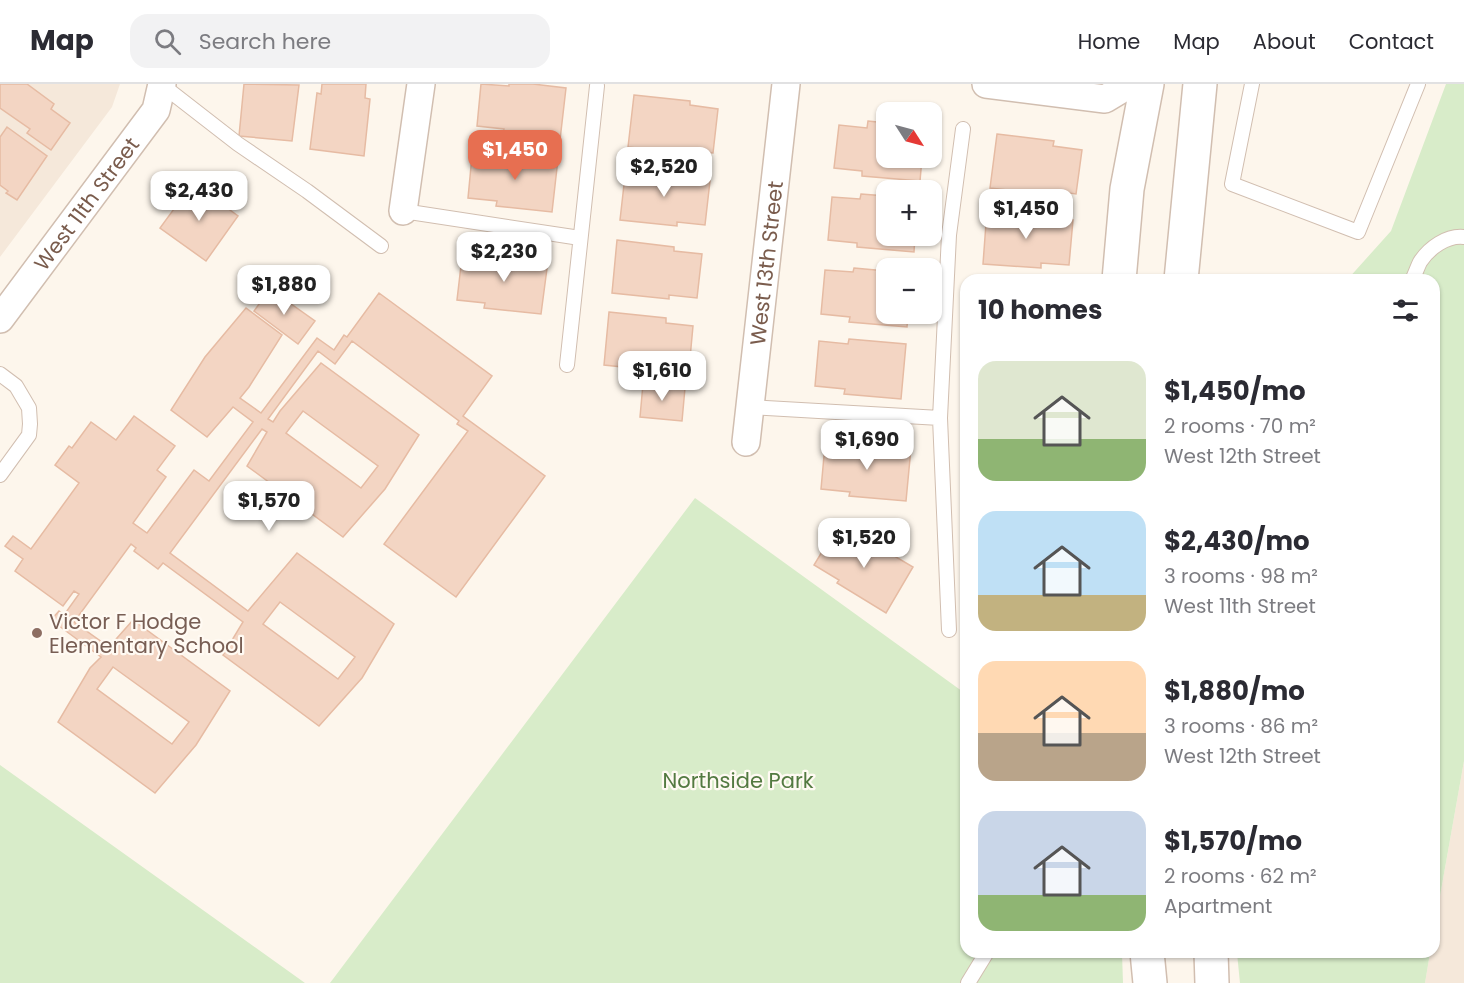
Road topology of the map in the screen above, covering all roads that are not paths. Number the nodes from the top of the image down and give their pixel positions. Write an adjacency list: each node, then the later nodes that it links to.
1 (421, 84): 12 (street)
2 (786, 84): 22 (street, West 13th Street)
3 (986, 84): 4 (street)
4 (1130, 84)
5 (1147, 84): 16 (street)
6 (1252, 84): 7 (lane)
7 (1418, 84)
8 (162, 85): 15 (lane); 19 (street, West 11th Street)
9 (1198, 85): 17 (street)
10 (597, 86): 14 (lane)
11 (963, 129): 23 (lane)
12 (403, 211): 14 (lane)
13 (1464, 237): 18 (lane)
14 (580, 238): 20 (lane)
15 (381, 246)
16 (1120, 274)
17 (1182, 274)
18 (1415, 274)
19 (0, 319)
20 (567, 365)
21 (0, 374): 25 (lane)
22 (750, 407): 23 (lane); 24 (street, West 13th Street)
23 (940, 418): 26 (lane)
24 (746, 442)
25 (0, 476)
26 (949, 630)
27 (983, 958): 30 (lane)
28 (1148, 958): 31 (street)
29 (1211, 958): 32 (street)
30 (968, 983)
31 (1150, 983)
32 (1212, 983)

